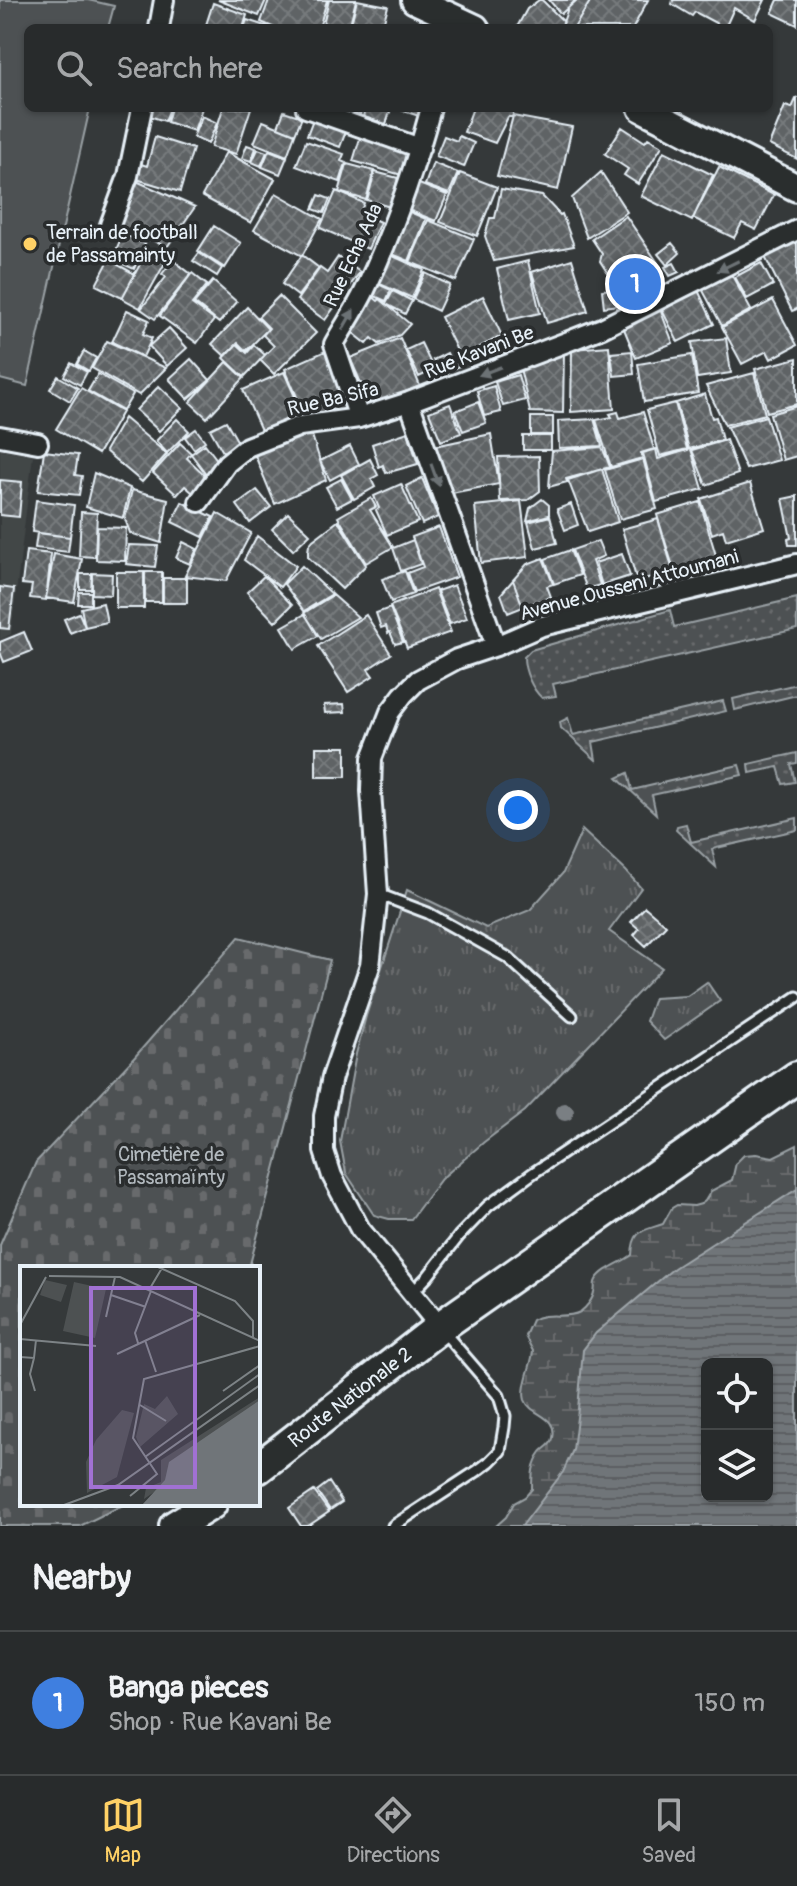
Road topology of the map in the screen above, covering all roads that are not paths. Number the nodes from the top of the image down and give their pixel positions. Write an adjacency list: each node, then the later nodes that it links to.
1 (164, 0): 4 (street)
2 (415, 0): 3 (main road)
3 (455, 18)
4 (160, 24)
5 (141, 112): 11 (street)
6 (317, 112): 9 (street)
7 (430, 112): 9 (street, Rue Echa Ada)
8 (650, 112): 10 (main road)
9 (420, 148): 14 (street, Rue Echa Ada, one-way to 9)
10 (797, 188)
11 (110, 225)
12 (797, 230): 13 (street, Rue Kavani Be, one-way to 13)
13 (409, 402): 14 (street, Rue Ba Sifa); 19 (street, Rue Kavani Be, one-way to 19)
14 (359, 418): 17 (street, Rue Ba Sifa)
15 (0, 436): 16 (street)
16 (38, 443)
17 (199, 502)
18 (797, 564): 19 (street, Avenue Ousseni Attoumani)
19 (496, 646): 20 (street, Avenue Ousseni Attoumani)
20 (378, 894): 22 (lane); 24 (street, Avenue Ousseni Attoumani)
21 (797, 997): 24 (lane)
22 (572, 1016)
23 (797, 1077): 25 (main road, Route Nationale 2)
24 (412, 1293): 25 (street, Avenue Ousseni Attoumani)
25 (440, 1327): 26 (main road, Route Nationale 2); 29 (lane)
26 (260, 1466)
27 (208, 1506): 28 (main road)
28 (175, 1526)
29 (393, 1526)

